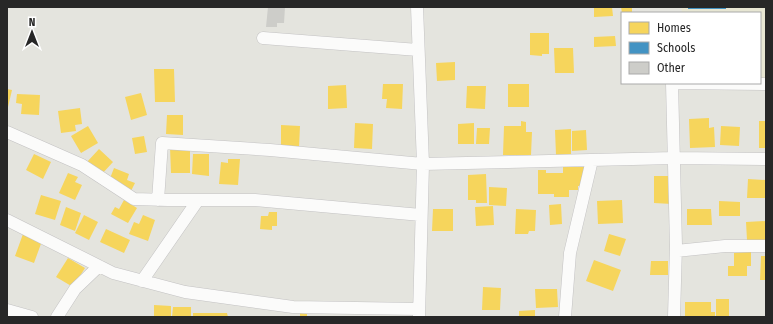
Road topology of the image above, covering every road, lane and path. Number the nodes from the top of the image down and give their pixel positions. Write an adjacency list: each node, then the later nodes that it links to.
1 (416, 7): 3 (street)
2 (263, 38): 3 (street)
3 (418, 50): 9 (street)
4 (672, 84): 6 (street)
5 (7, 132): 10 (street)
6 (674, 158): 7 (street); 8 (street); 15 (street)
7 (766, 159)
8 (592, 160): 9 (street); 22 (street)
9 (423, 164): 10 (street); 12 (street)
10 (158, 200): 11 (street)
11 (198, 200): 12 (street); 17 (street)
12 (421, 215): 19 (street)
13 (7, 220): 16 (street)
14 (766, 246): 15 (street)
15 (676, 251): 23 (street)
16 (99, 266): 17 (street); 21 (street)
17 (142, 281): 19 (street)
18 (7, 310): 20 (street)
19 (419, 313)
20 (32, 317)
21 (57, 317)
22 (565, 317)
23 (674, 317)

